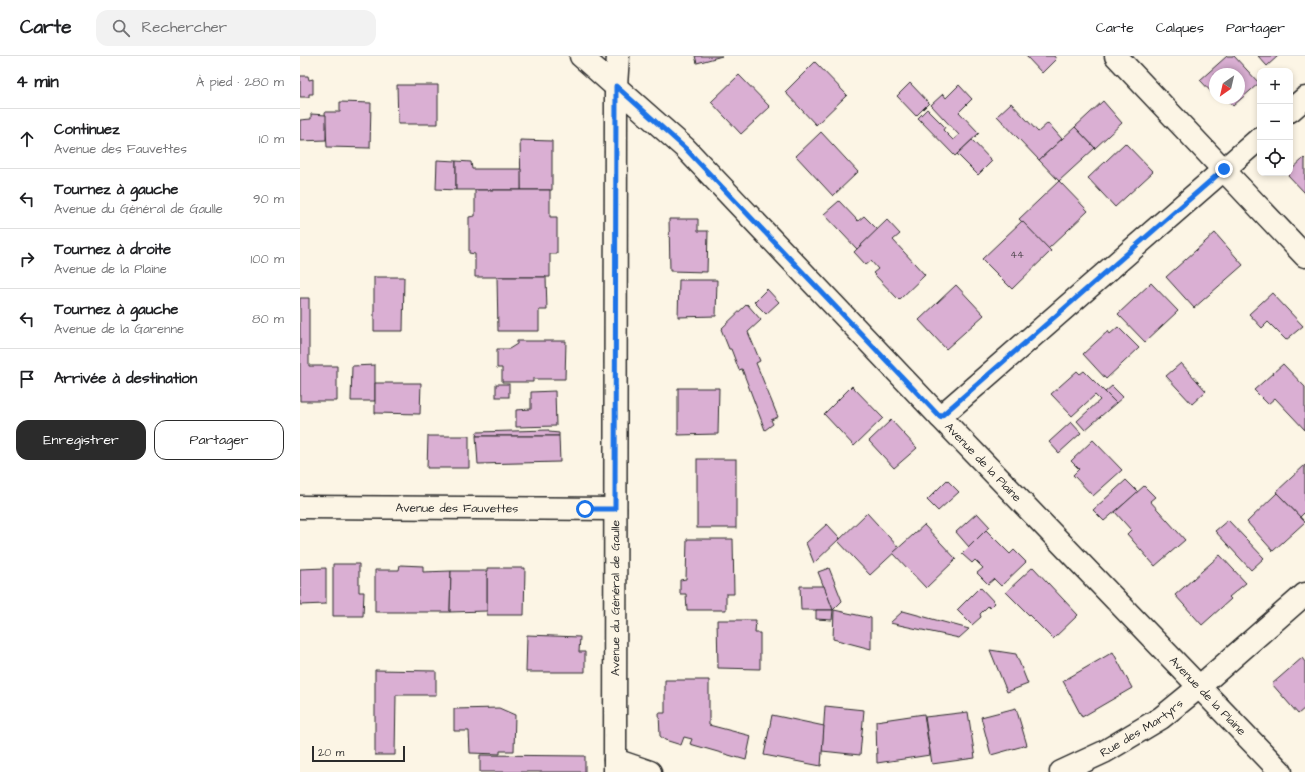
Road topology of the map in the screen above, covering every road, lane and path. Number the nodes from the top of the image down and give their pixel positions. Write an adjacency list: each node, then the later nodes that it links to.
1 (581, 56): 4 (street)
2 (618, 56): 4 (street, Avenue du Général de Gaulle)
3 (1116, 56): 8 (street)
4 (616, 86): 10 (street, Avenue de la Plaine); 12 (street, Avenue du Général de Gaulle)
5 (1305, 98): 6 (street)
6 (1293, 108)
7 (1258, 140): 8 (street)
8 (1224, 169): 9 (street); 10 (street)
9 (1305, 256)
10 (940, 417): 14 (street, Avenue de la Plaine)
11 (300, 507): 12 (street, Avenue des Fauvettes)
12 (615, 509): 15 (street, Avenue du Général de Gaulle)
13 (1305, 594): 14 (street, Rue des Martyrs)
14 (1199, 687): 17 (street, Rue des Martyrs); 18 (street, Avenue de la Plaine)
15 (615, 766): 16 (street)
16 (650, 772)
17 (1061, 772)
18 (1281, 772)

